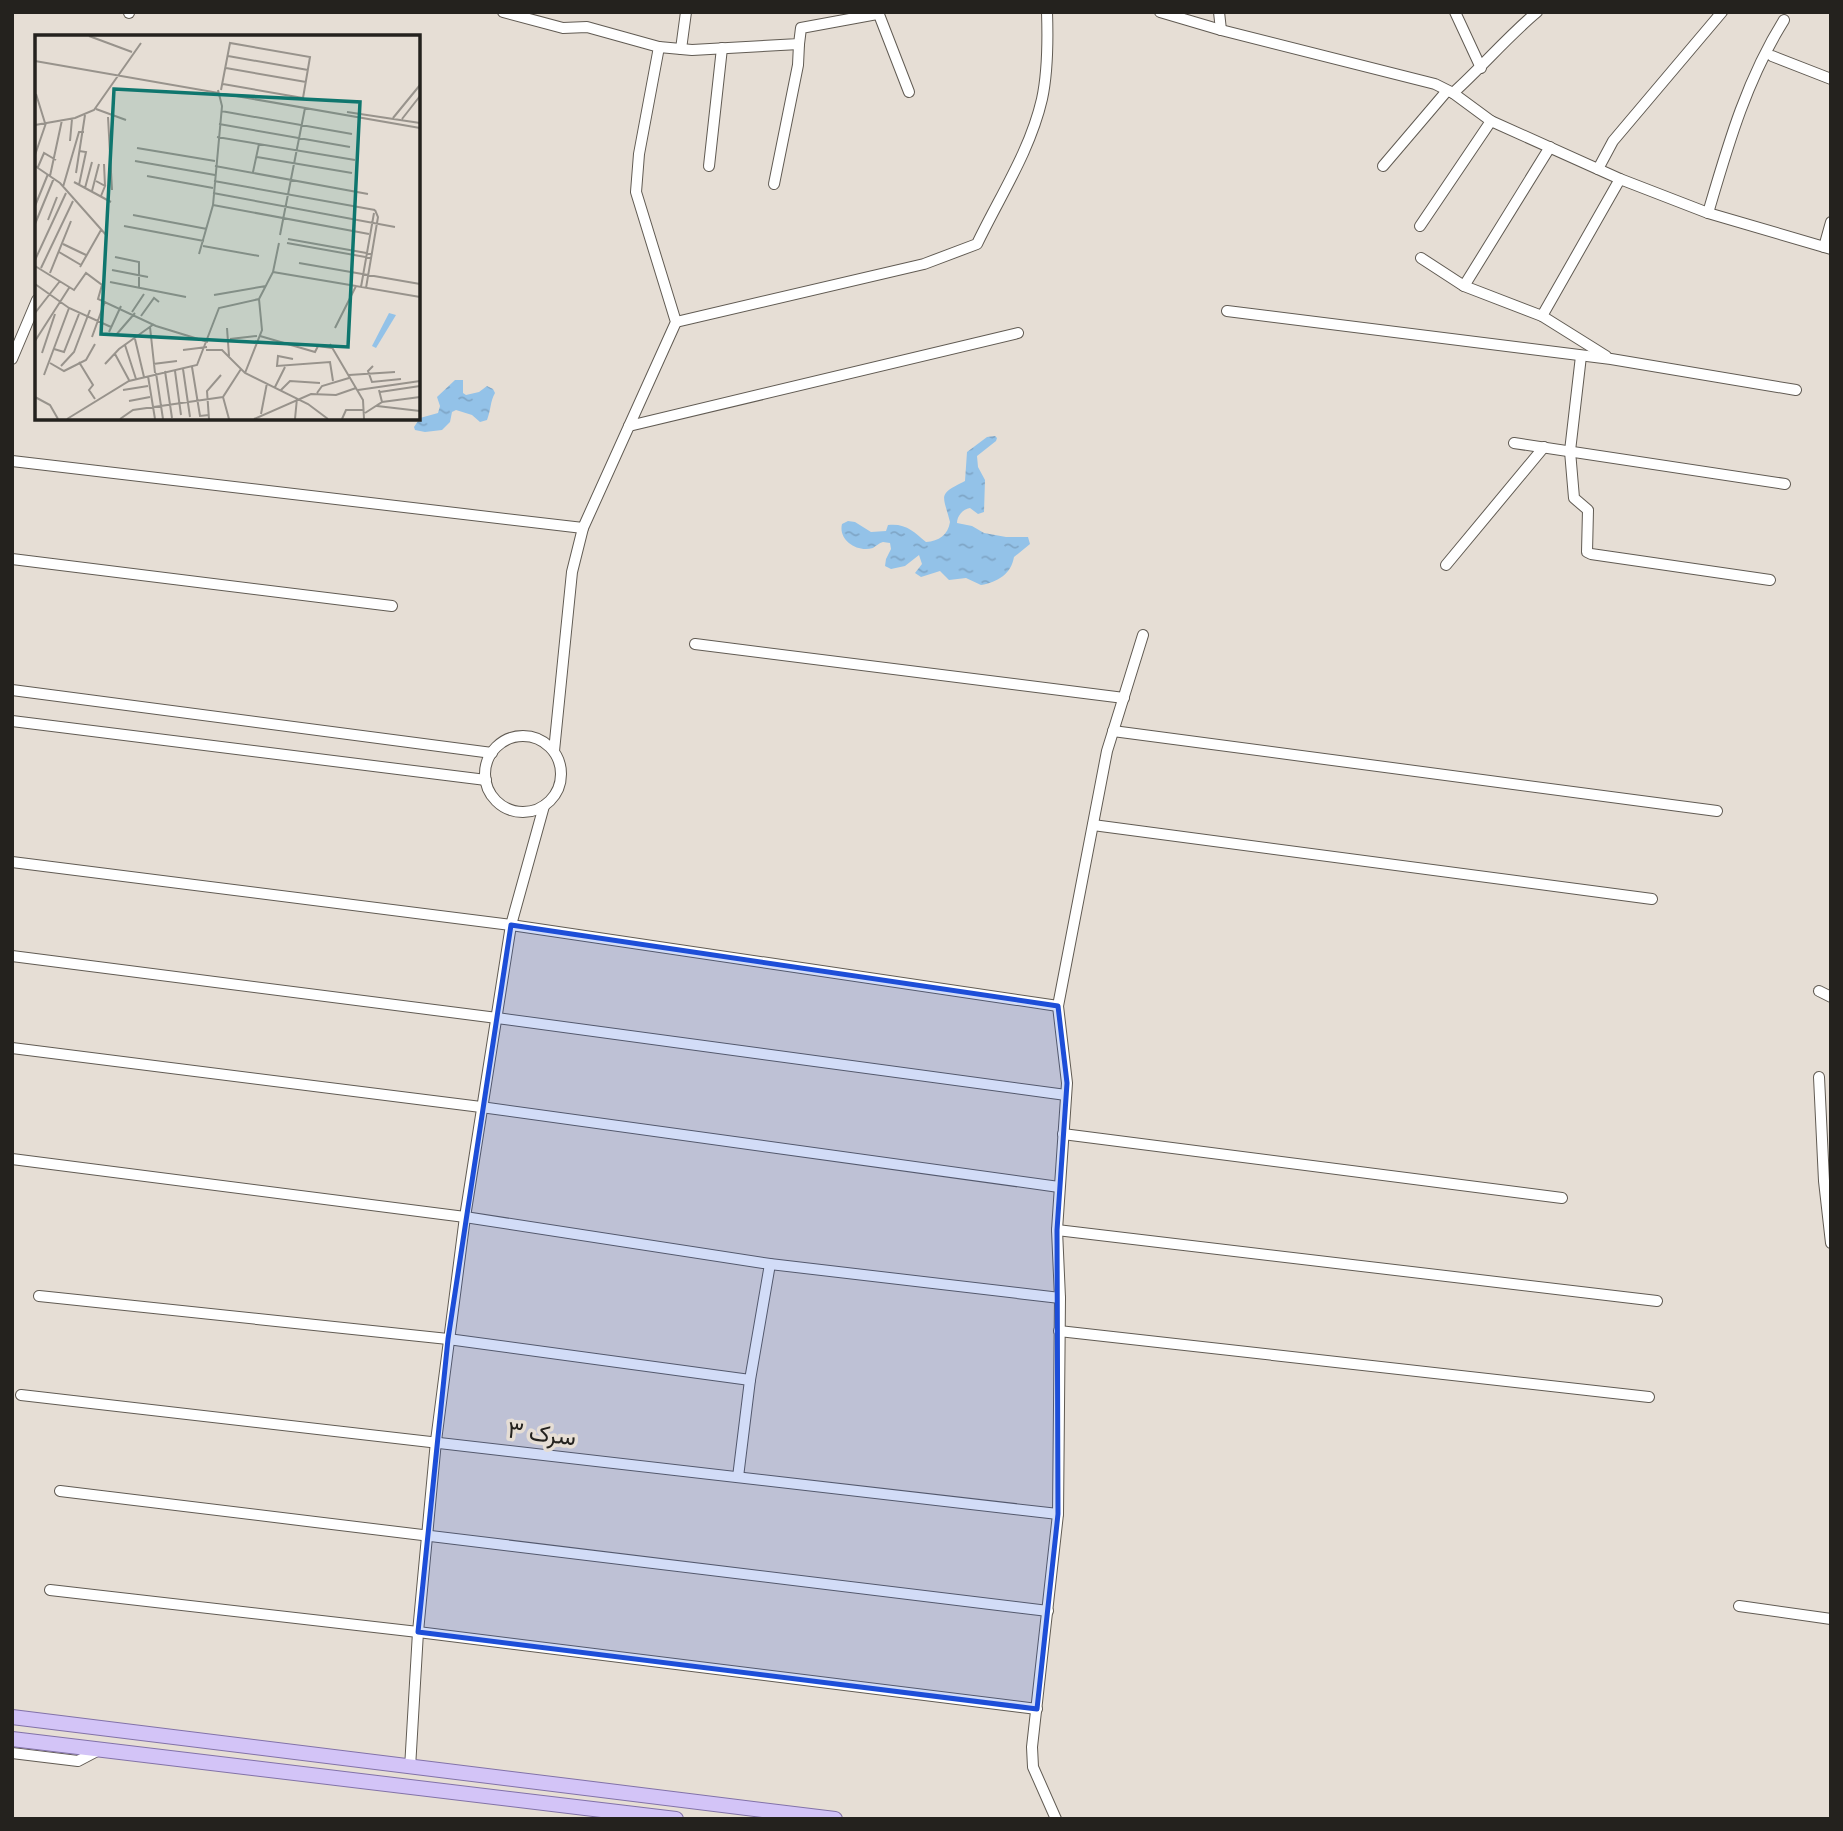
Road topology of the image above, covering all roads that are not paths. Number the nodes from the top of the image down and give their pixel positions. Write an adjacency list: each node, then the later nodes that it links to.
1 (503, 12): 13 (street)
2 (686, 12): 15 (street)
3 (1047, 12): 37 (street)
4 (1160, 12): 11 (street)
5 (1219, 12): 11 (street)
6 (1455, 12): 17 (street)
7 (1537, 12): 17 (street)
8 (1722, 12): 25 (street)
9 (877, 13): 12 (street); 19 (street)
10 (1784, 20): 28 (street)
11 (1221, 30): 20 (street)
12 (799, 44): 14 (street); 27 (street)
13 (659, 47): 15 (street); 37 (street)
14 (722, 48): 15 (street); 23 (street)
15 (681, 49)
16 (1772, 56): 18 (street)
17 (1481, 68): 20 (street)
18 (1831, 79)
19 (909, 92)
20 (1450, 92): 21 (street); 24 (street)
21 (1491, 121): 22 (street); 30 (street)
22 (1550, 148): 25 (street); 33 (street)
23 (709, 166)
24 (1383, 166)
25 (1598, 169): 26 (street)
26 (1620, 179): 28 (street); 36 (street)
27 (774, 184)
28 (1708, 213): 31 (street)
29 (1831, 222): 31 (street)
30 (1420, 226)
31 (1828, 248)
32 (1421, 258): 33 (street)
33 (1465, 286): 36 (street)
34 (35, 305): 40 (street)
35 (1227, 311): 39 (street)
36 (1542, 316): 41 (street)
37 (676, 321): 43 (street)
38 (1017, 332): 43 (street)
39 (1581, 356): 41 (street); 46 (street)
40 (12, 359)
41 (1611, 359): 42 (street)
42 (1796, 390)
43 (629, 426): 49 (street)
44 (1514, 443): 45 (street)
45 (1544, 447): 46 (street); 51 (street)
46 (1570, 451): 48 (street); 52 (street)
47 (12, 461): 49 (street)
48 (1785, 484)
49 (583, 528): 60 (street)
50 (12, 559): 53 (street)
51 (1446, 565)
52 (1770, 580)
53 (392, 606)
54 (1143, 635): 57 (street)
55 (695, 644): 57 (street)
56 (12, 690): 61 (street)
57 (1124, 698): 59 (street)
58 (12, 721): 62 (street)
59 (1113, 731): 64 (street); 65 (street)
60 (554, 751): 61 (street); 63 (street)
61 (492, 752): 62 (street)
62 (486, 779): 63 (street)
63 (544, 806): 68 (street)
64 (1717, 811)
65 (1093, 825): 67 (street); 72 (street)
66 (12, 862): 68 (street)
67 (1652, 899)
68 (511, 925): 72 (street); 73 (street)
69 (12, 956): 73 (street)
70 (1819, 991): 71 (street)
71 (1831, 997)
72 (1058, 1006): 76 (street)
73 (497, 1018): 76 (street); 77 (street)
74 (12, 1048): 77 (street)
75 (1819, 1077): 84 (street)
76 (1066, 1095): 78 (street)
77 (481, 1107): 80 (street); 82 (street)
78 (1063, 1134): 80 (street); 81 (street)
79 (12, 1159): 82 (street)
80 (1059, 1187): 83 (street)
81 (1562, 1198)
82 (465, 1217): 85 (street); 90 (street)
83 (1057, 1230): 87 (street); 88 (street)
84 (1831, 1243)
85 (770, 1264): 87 (street); 91 (street)
86 (38, 1296): 90 (street)
87 (1059, 1298): 89 (street)
88 (1657, 1301)
89 (1059, 1331): 93 (street); 97 (street)
90 (448, 1339): 91 (street); 94 (street)
91 (750, 1380): 95 (street)
92 (21, 1395): 94 (street, سرک ۳)
93 (1649, 1397)
94 (436, 1441): 95 (street, سرک ۳); 98 (street)
95 (738, 1477): 97 (street, سرک ۳)
96 (60, 1491): 98 (street)
97 (1058, 1514): 101 (street)
98 (428, 1535): 101 (street); 103 (street)
99 (50, 1590): 103 (street)
100 (1739, 1606): 102 (street)
101 (1048, 1611): 104 (street)
102 (1831, 1619)
103 (418, 1632): 104 (street); 111 (street)
104 (1037, 1709): 114 (street)
105 (12, 1717): 106 (main road)
106 (73, 1725): 108 (main road); 111 (main road)
107 (12, 1739): 108 (main road)
108 (70, 1746): 109 (main road)
109 (99, 1749): 110 (street); 112 (main road)
110 (12, 1753)
111 (410, 1768): 113 (main road)
112 (676, 1819)
113 (835, 1819)
114 (1056, 1819)

